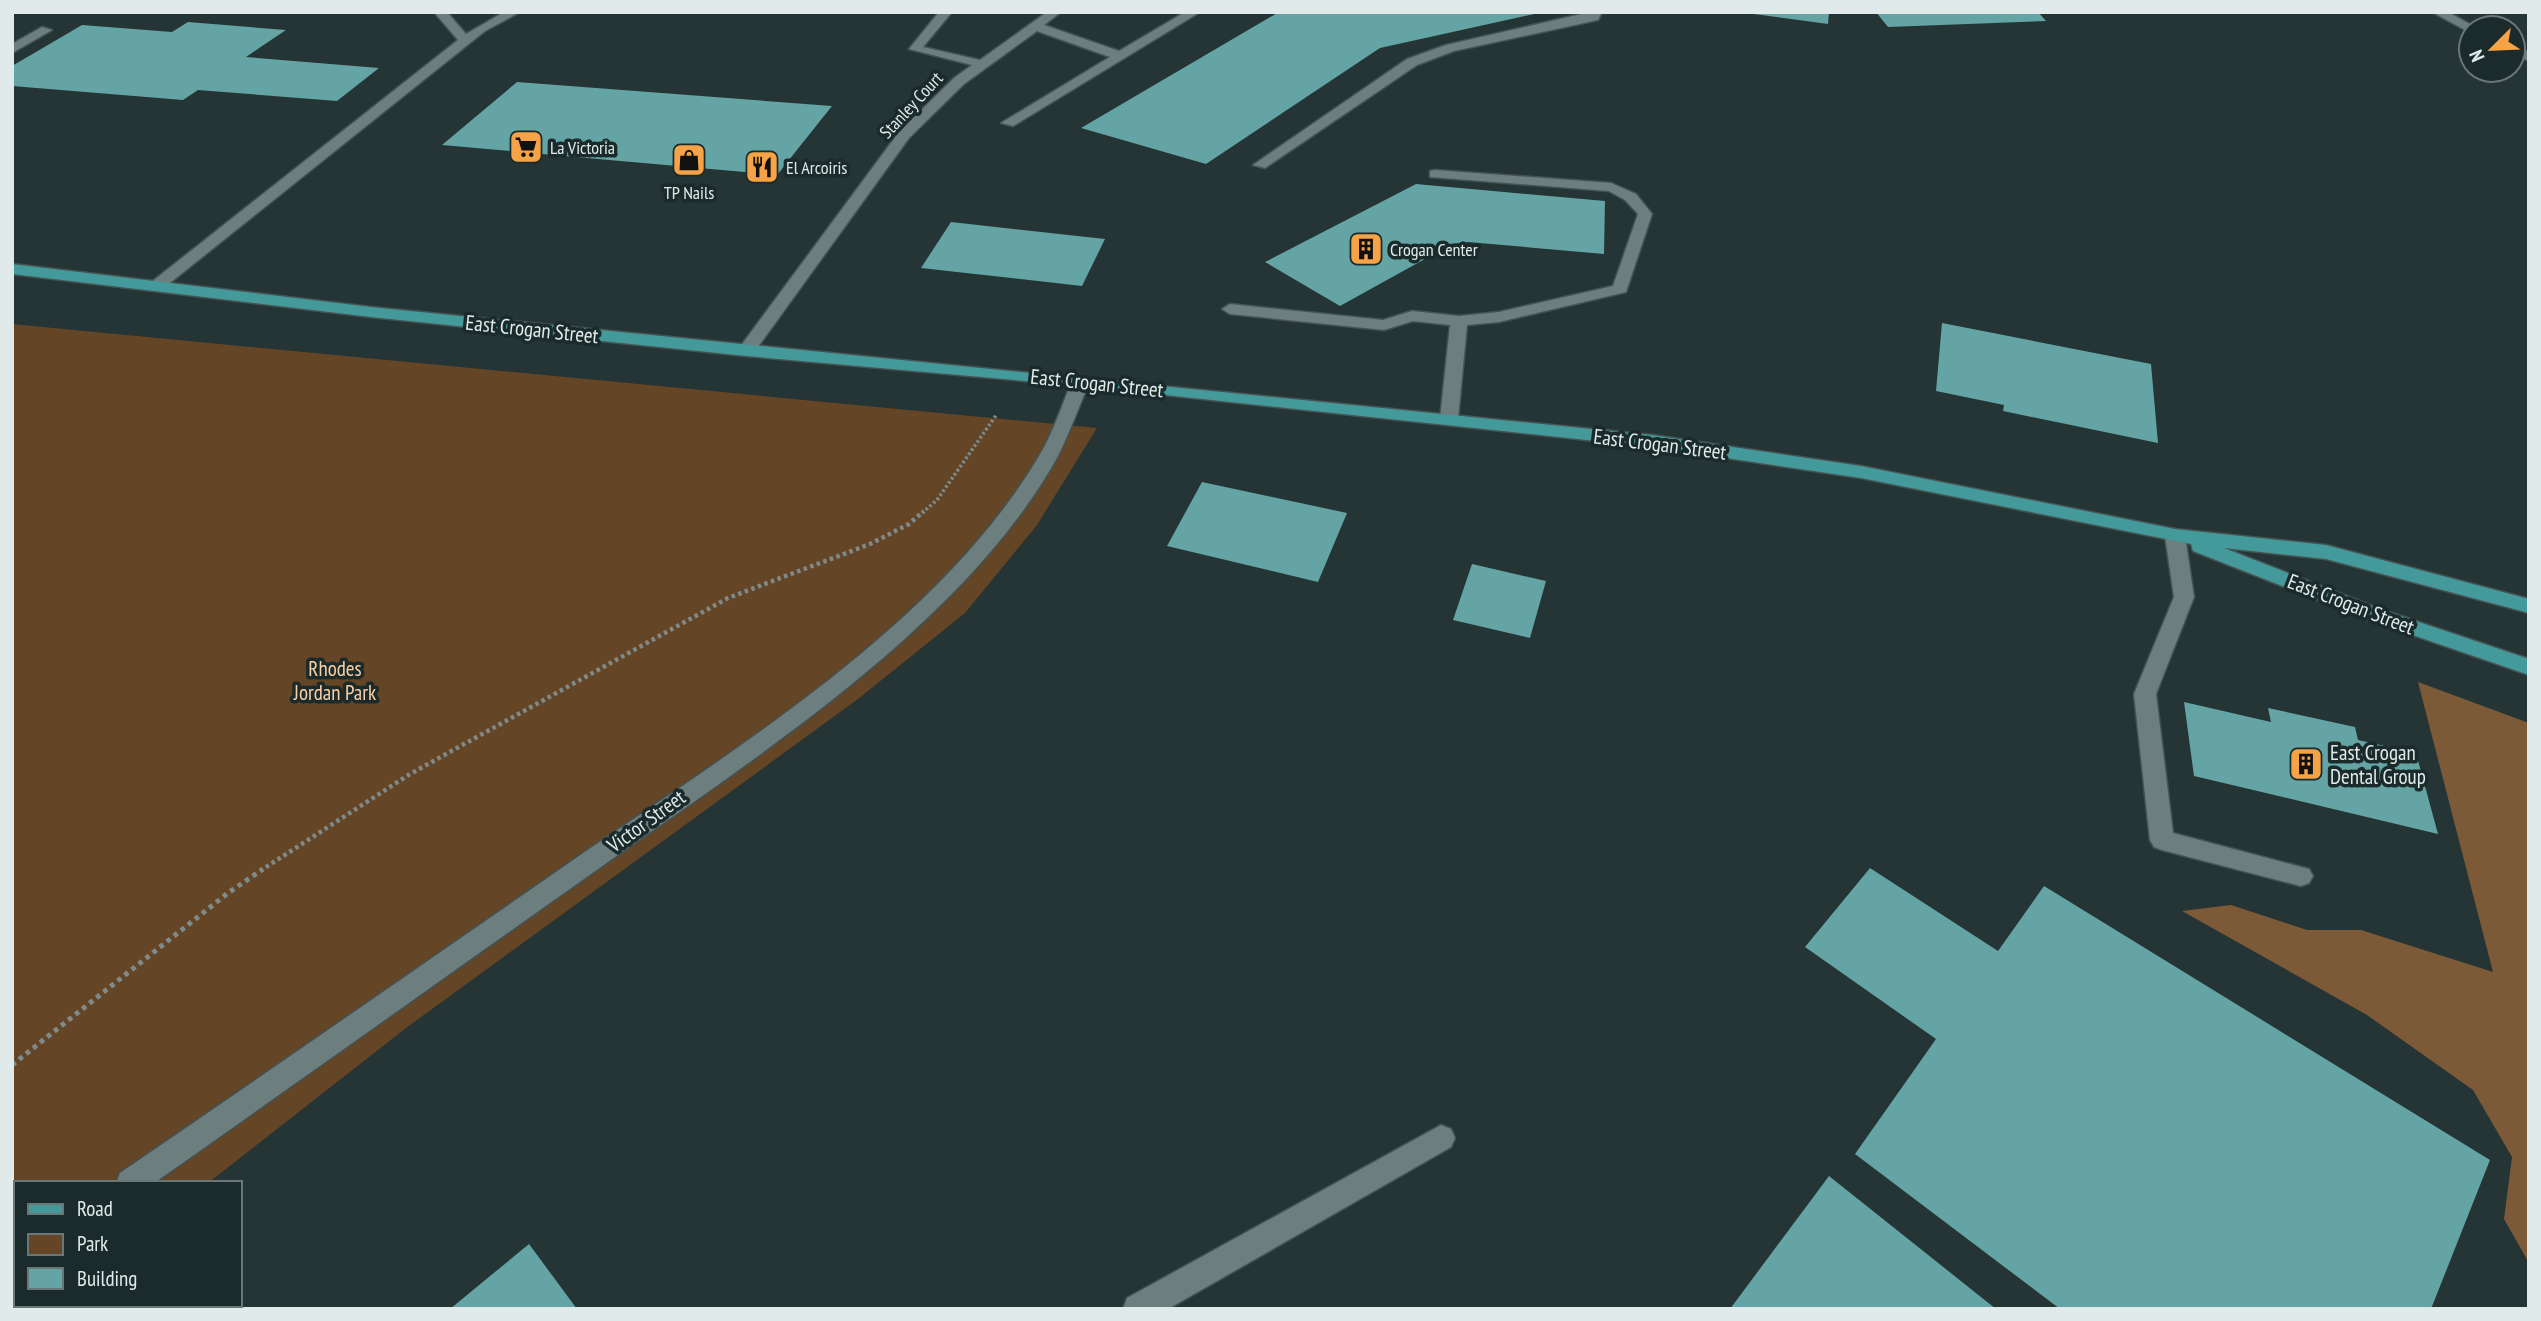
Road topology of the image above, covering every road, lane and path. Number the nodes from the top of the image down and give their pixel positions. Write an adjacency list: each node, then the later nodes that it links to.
1 (440, 12): 11 (street)
2 (514, 12): 11 (street)
3 (946, 12): 14 (street)
4 (1055, 12): 9 (street, Stanley Court)
5 (1194, 12): 13 (street)
6 (1596, 12): 16 (street)
7 (2438, 12): 8 (street)
8 (2457, 22)
9 (1034, 26): 13 (street); 14 (street, Stanley Court)
10 (46, 30): 12 (street)
11 (465, 41): 19 (street)
12 (12, 48)
13 (1118, 55): 15 (street)
14 (983, 64): 22 (street, Stanley Court)
15 (1008, 123)
16 (1259, 164)
17 (1435, 174): 21 (street)
18 (12, 270): 19 (main road, East Crogan Street)
19 (155, 287): 22 (main road, East Crogan Street)
20 (1230, 309): 21 (street)
21 (1460, 321): 25 (street)
22 (746, 351): 23 (main road, East Crogan Street)
23 (1081, 381): 25 (main road, East Crogan Street); 32 (street, Victor Street)
24 (997, 414): 30 (path)
25 (1449, 419): 26 (main road, East Crogan Street)
26 (2175, 536): 27 (main road, East Crogan Street); 28 (main road, East Crogan Street); 29 (street)
27 (2529, 606)
28 (2529, 667)
29 (2301, 876)
30 (12, 1065)
31 (1441, 1139): 33 (street)
32 (133, 1181)
33 (1138, 1309)

